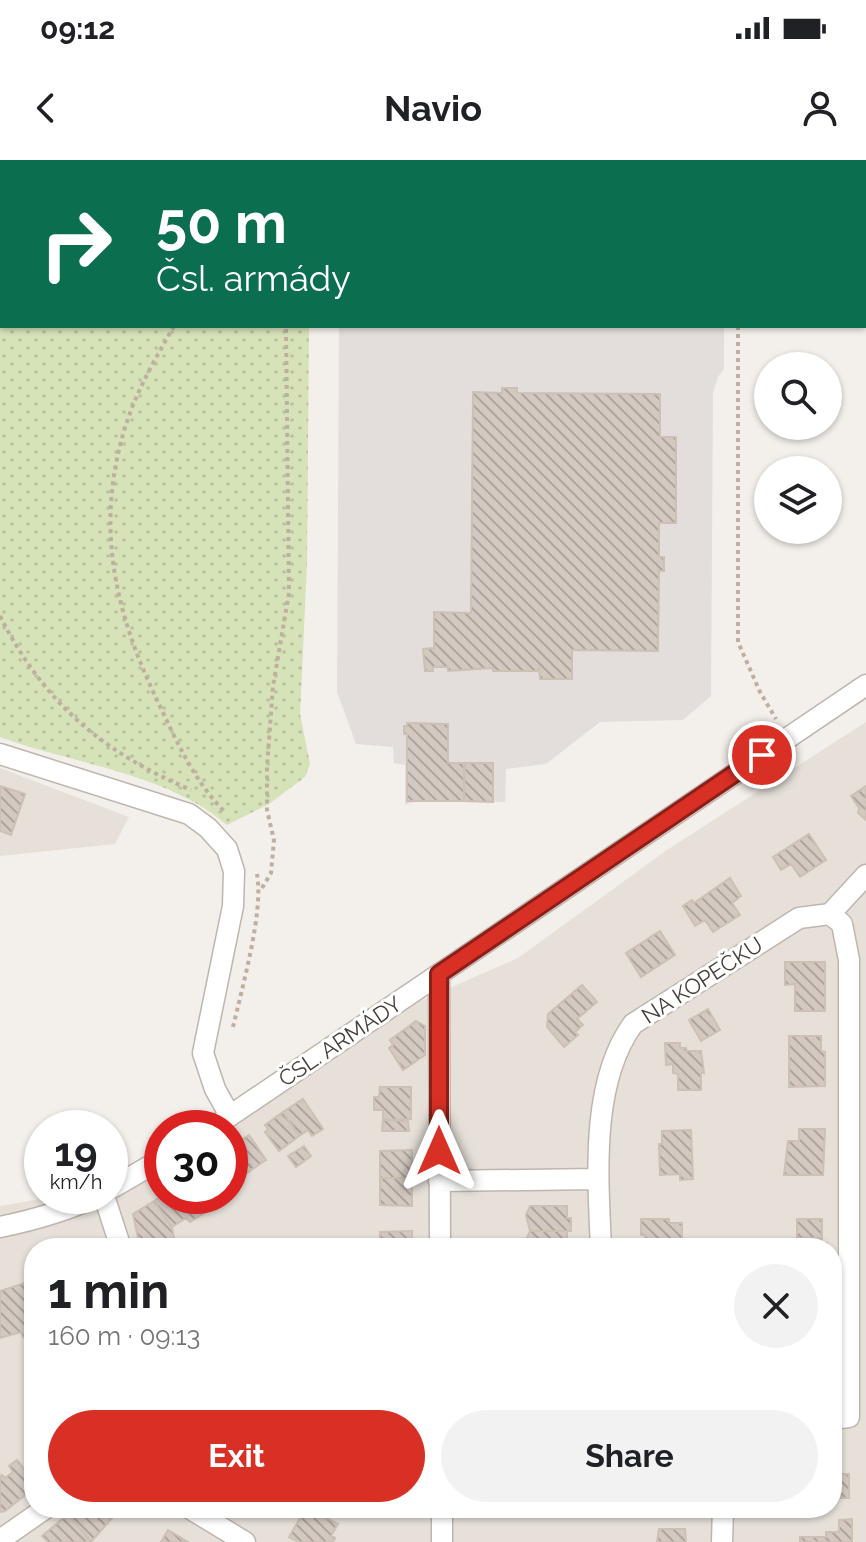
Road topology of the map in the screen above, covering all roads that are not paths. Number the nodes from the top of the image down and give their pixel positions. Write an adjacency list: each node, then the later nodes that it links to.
1 (866, 685): 5 (street, ČSL. ARMÁDY)
2 (0, 754): 6 (street)
3 (866, 875): 4 (street)
4 (830, 914): 8 (street, NA KOPEČKU); 16 (street)
5 (439, 974): 7 (street, ČSL. ARMÁDY); 9 (street)
6 (227, 1110)
7 (239, 1110)
8 (598, 1179): 9 (street); 15 (street, NA KOPEČKU)
9 (439, 1181): 14 (street)
10 (51, 1214): 12 (street)
11 (108, 1214): 13 (street)
12 (0, 1227)
13 (117, 1238)
14 (440, 1238)
15 (601, 1238)
16 (842, 1418)
17 (32, 1518): 21 (street)
18 (205, 1518): 22 (street)
19 (442, 1518): 23 (street)
20 (723, 1518): 24 (street)
21 (0, 1540)
22 (245, 1542)
23 (442, 1542)
24 (722, 1542)

